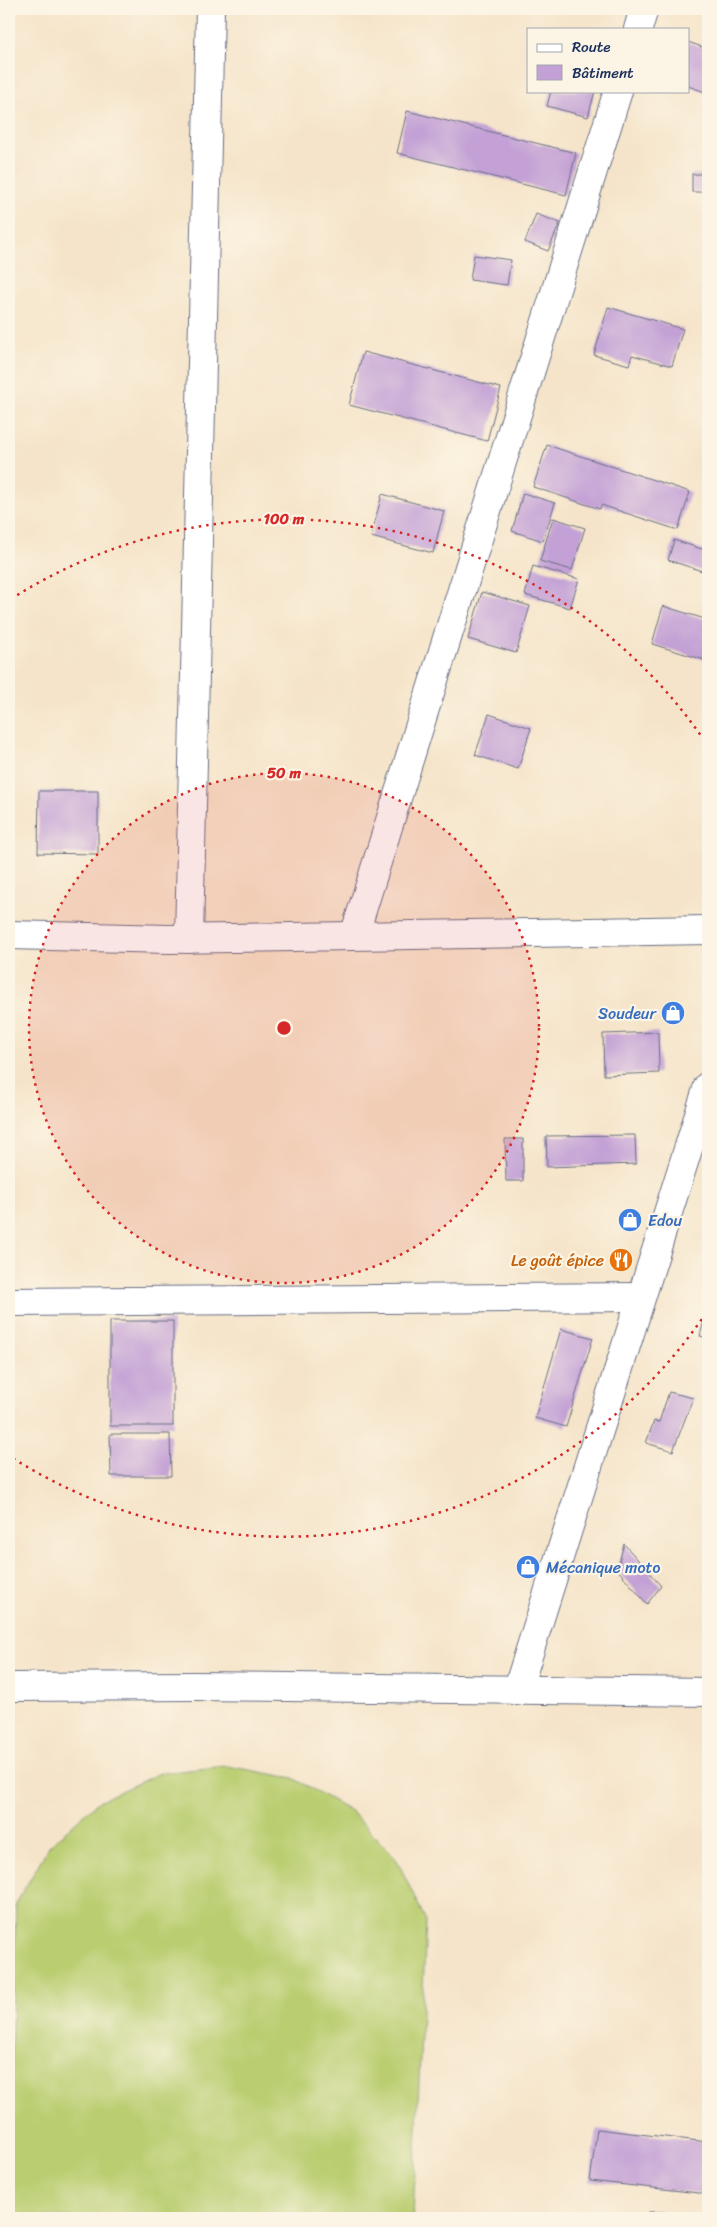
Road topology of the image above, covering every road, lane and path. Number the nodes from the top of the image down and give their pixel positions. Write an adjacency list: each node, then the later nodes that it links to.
1 (210, 9): 8 (street)
2 (644, 9): 3 (street)
3 (638, 28)
4 (618, 92): 7 (street)
5 (708, 930): 7 (street)
6 (9, 935): 8 (street)
7 (354, 936): 8 (street)
8 (188, 939)
9 (708, 1086): 10 (street)
10 (641, 1297): 11 (street); 13 (street)
11 (9, 1302)
12 (9, 1687): 13 (street)
13 (516, 1691): 14 (street)
14 (708, 1692)

